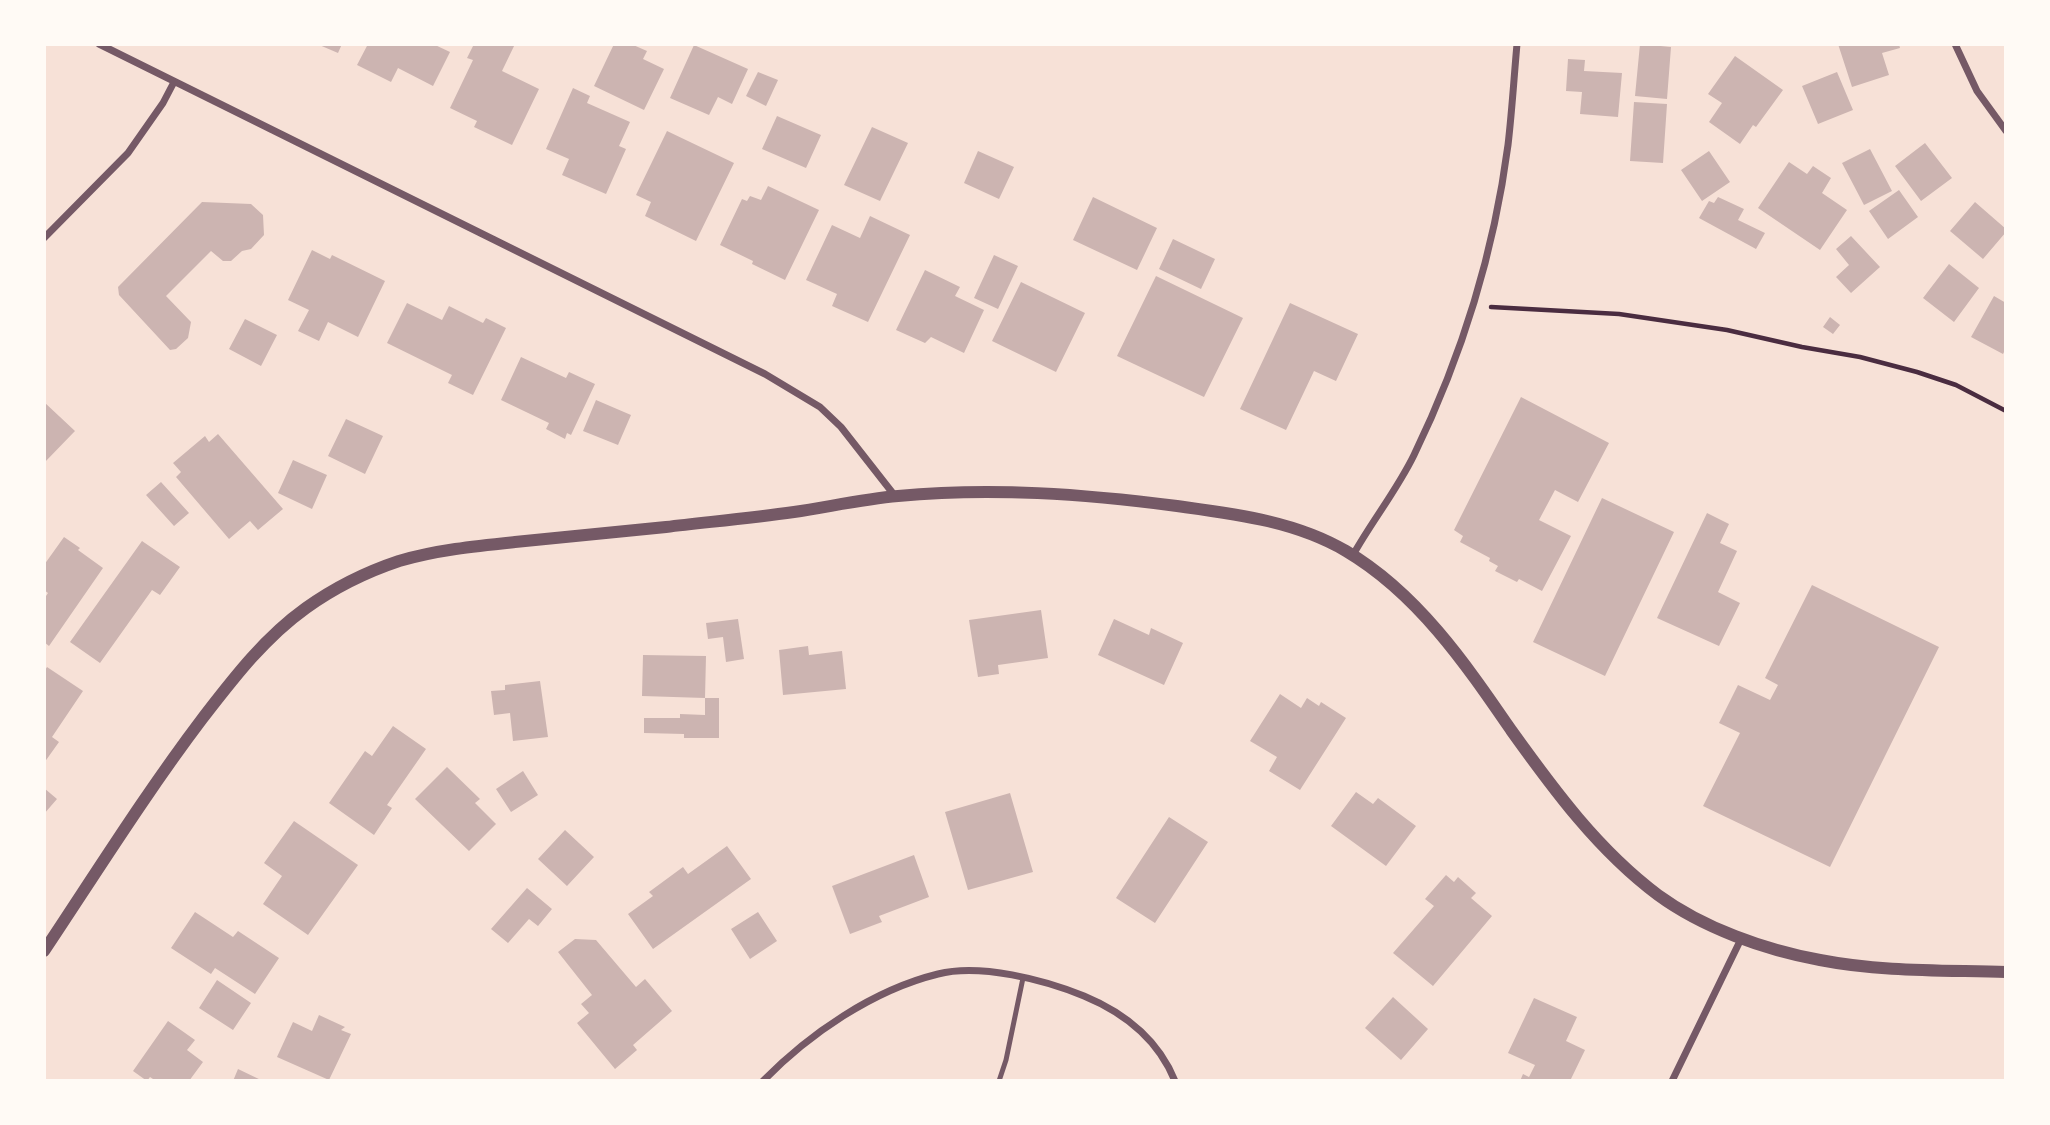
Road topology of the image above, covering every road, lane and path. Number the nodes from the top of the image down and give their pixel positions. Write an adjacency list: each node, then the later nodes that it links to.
1 (99, 44): 4 (street)
2 (1517, 44): 7 (street)
3 (1955, 44): 5 (street)
4 (174, 82): 6 (street); 9 (street)
5 (2006, 131)
6 (44, 239)
7 (1473, 306): 8 (path); 10 (street)
8 (2006, 411)
9 (895, 496): 10 (street); 12 (street)
10 (1353, 555): 11 (street)
11 (1741, 939): 13 (street); 18 (street)
12 (44, 951)
13 (2006, 972)
14 (1023, 978): 15 (street); 16 (lane); 17 (street)
15 (763, 1081)
16 (999, 1081)
17 (1174, 1081)
18 (1672, 1081)

